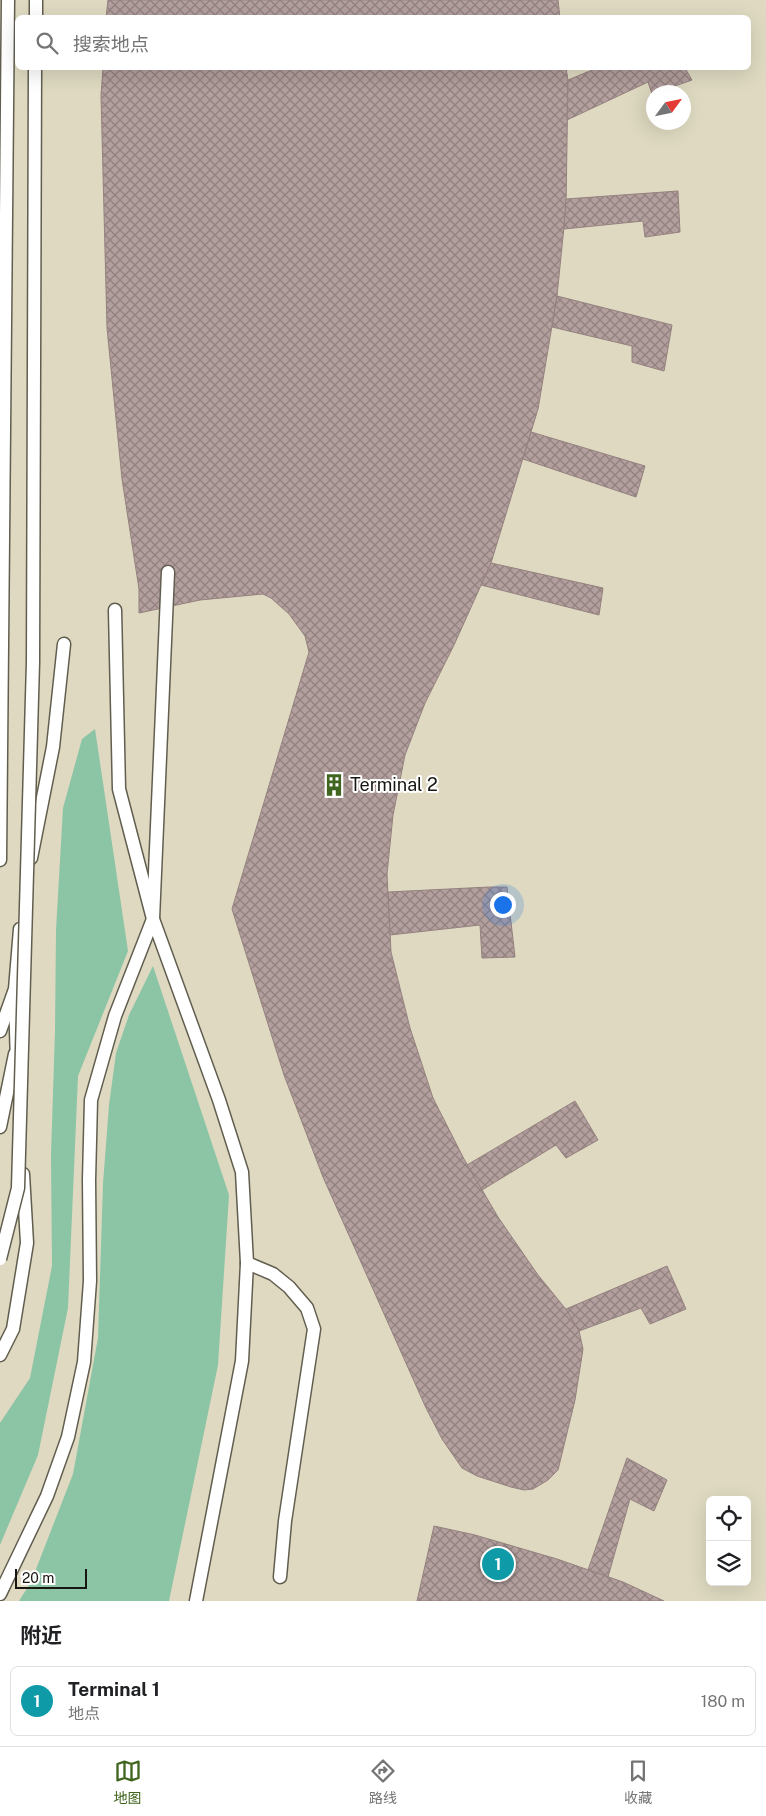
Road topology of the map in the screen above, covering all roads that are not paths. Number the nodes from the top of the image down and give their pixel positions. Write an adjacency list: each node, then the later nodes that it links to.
1 (8, 0): 8 (lane)
2 (36, 0): 3 (lane)
3 (36, 15)
4 (35, 70): 14 (lane, bridge)
5 (168, 572): 9 (lane)
6 (115, 610): 9 (lane)
7 (64, 644): 10 (lane)
8 (0, 860)
9 (153, 919): 15 (lane); 18 (lane)
10 (15, 989): 11 (lane); 12 (lane)
11 (0, 1031)
12 (16, 1048): 13 (lane); 16 (lane)
13 (0, 1127)
14 (0, 1259)
15 (248, 1263): 17 (lane); 19 (lane)
16 (0, 1355)
17 (280, 1577)
18 (0, 1594)
19 (196, 1601)

